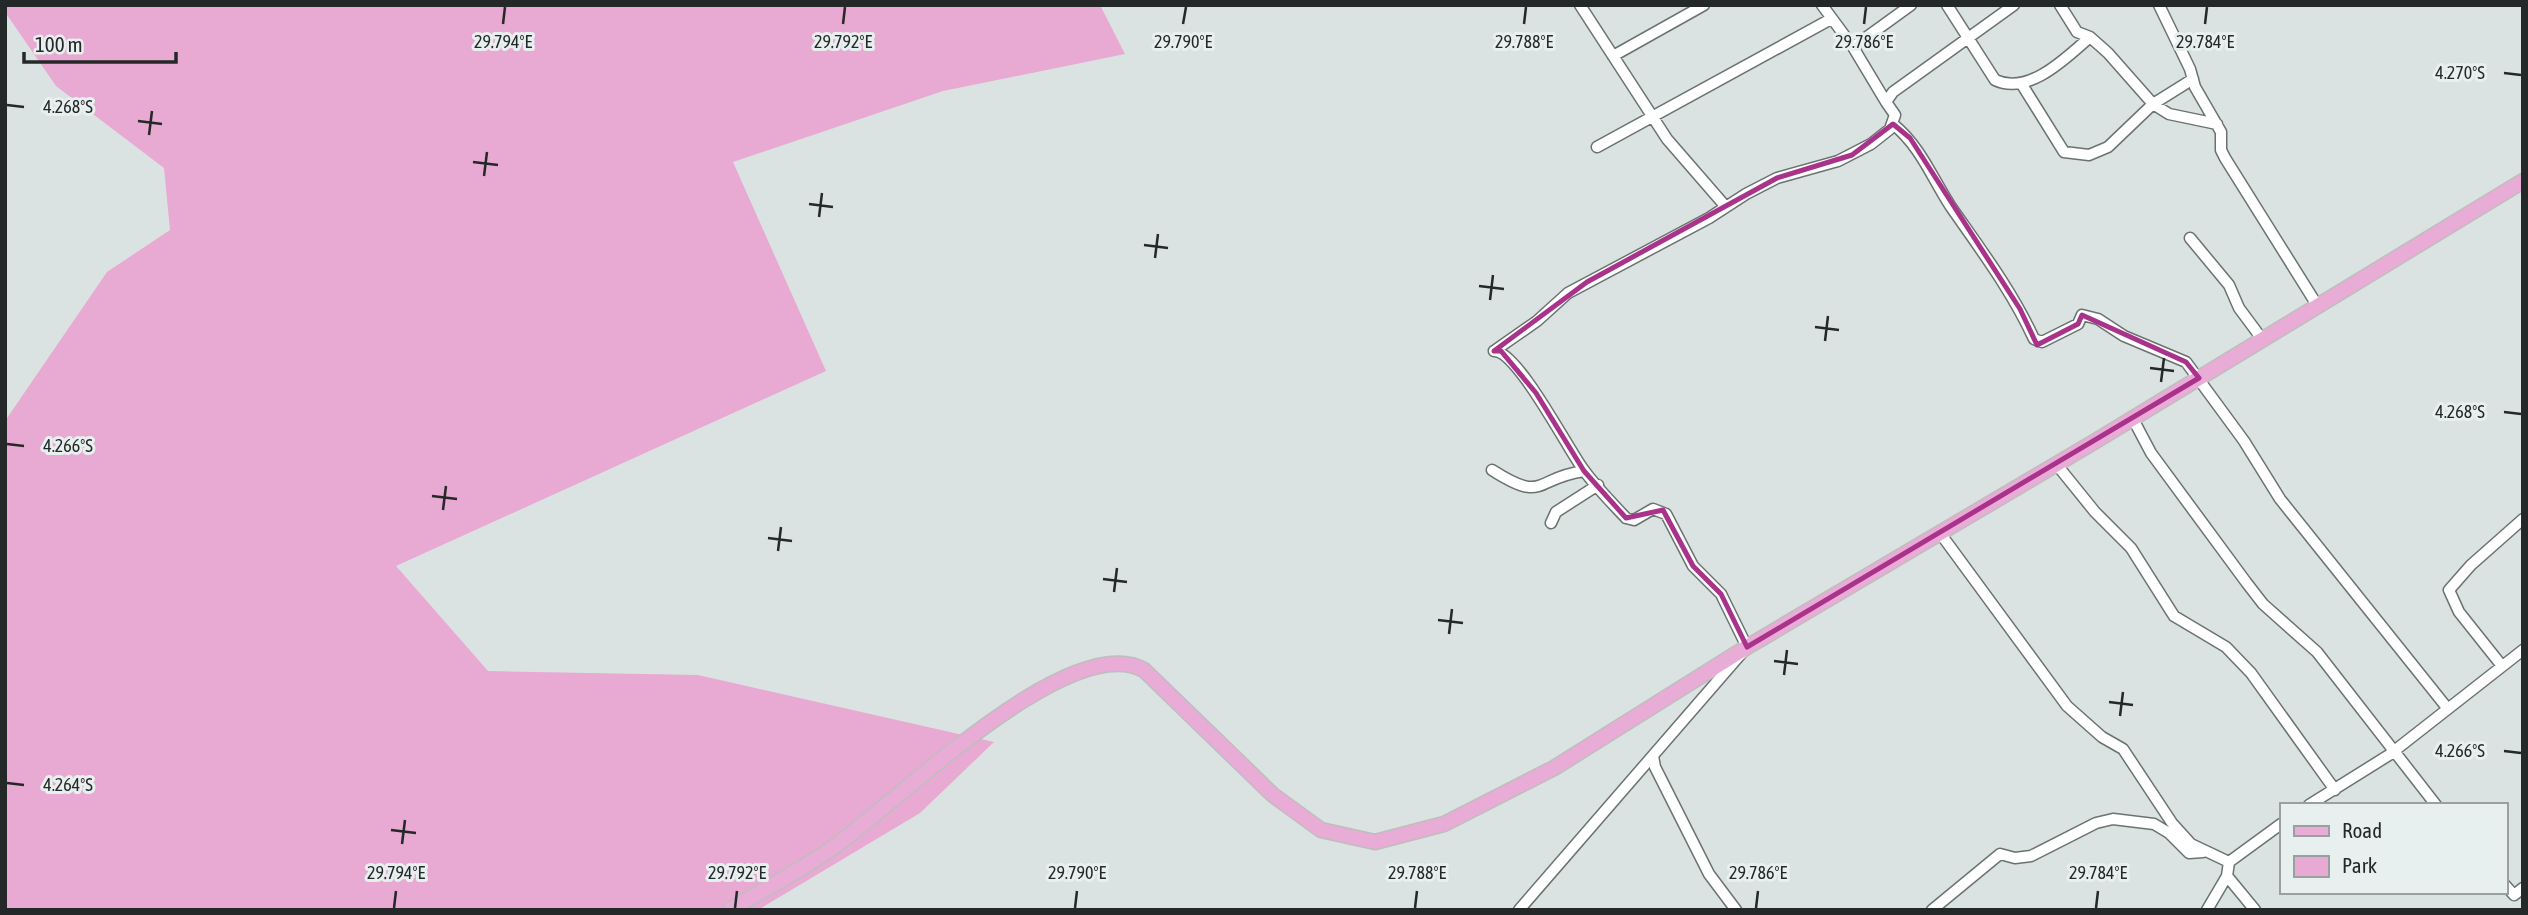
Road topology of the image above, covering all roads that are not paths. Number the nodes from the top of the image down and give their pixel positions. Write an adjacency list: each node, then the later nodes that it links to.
1 (1580, 5): 13 (street)
2 (1822, 5): 9 (street)
3 (1911, 5): 12 (street)
4 (1947, 5): 10 (street)
5 (2014, 5): 10 (street)
6 (2060, 5): 11 (street)
7 (2159, 5): 14 (street)
8 (1702, 6): 13 (street)
9 (1831, 19): 12 (street); 18 (street)
10 (1969, 37): 15 (street); 16 (street)
11 (2090, 37): 15 (street); 17 (street)
12 (1853, 47): 16 (street)
13 (1613, 56): 18 (street)
14 (2193, 79): 17 (street); 20 (street)
15 (2021, 83): 17 (street)
16 (1886, 102): 19 (street)
17 (2153, 104): 20 (street)
18 (1653, 116): 21 (street); 23 (street)
19 (1893, 124): 23 (street); 27 (street)
20 (2217, 124): 25 (street)
21 (1597, 147)
22 (2523, 181): 25 (main road)
23 (1726, 207): 31 (street)
24 (2190, 238): 26 (street)
25 (2317, 305): 26 (main road)
26 (2262, 339): 27 (main road)
27 (2199, 378): 28 (main road); 39 (street)
28 (2133, 419): 29 (main road); 40 (street)
29 (2057, 465): 35 (main road); 42 (street)
30 (1492, 470): 31 (street)
31 (1584, 471): 32 (street)
32 (1598, 485): 34 (street); 36 (street)
33 (2523, 519): 38 (street)
34 (1551, 523)
35 (1940, 533): 36 (main road); 46 (street)
36 (1746, 647): 41 (street); 51 (main road)
37 (2523, 650): 38 (street)
38 (2502, 666): 39 (street)
39 (2448, 709): 40 (street)
40 (2394, 751): 42 (street); 44 (street)
41 (1653, 756): 52 (street); 53 (street)
42 (2335, 790): 43 (street)
43 (2312, 803)
44 (2434, 803)
45 (2280, 825): 47 (street)
46 (2203, 852): 47 (street); 54 (street)
47 (2229, 862): 48 (street)
48 (2227, 876): 55 (street); 56 (street)
49 (2507, 887): 50 (street)
50 (2523, 888)
51 (730, 910)
52 (1519, 910)
53 (1736, 910)
54 (1932, 910)
55 (2207, 910)
56 (2255, 910)

